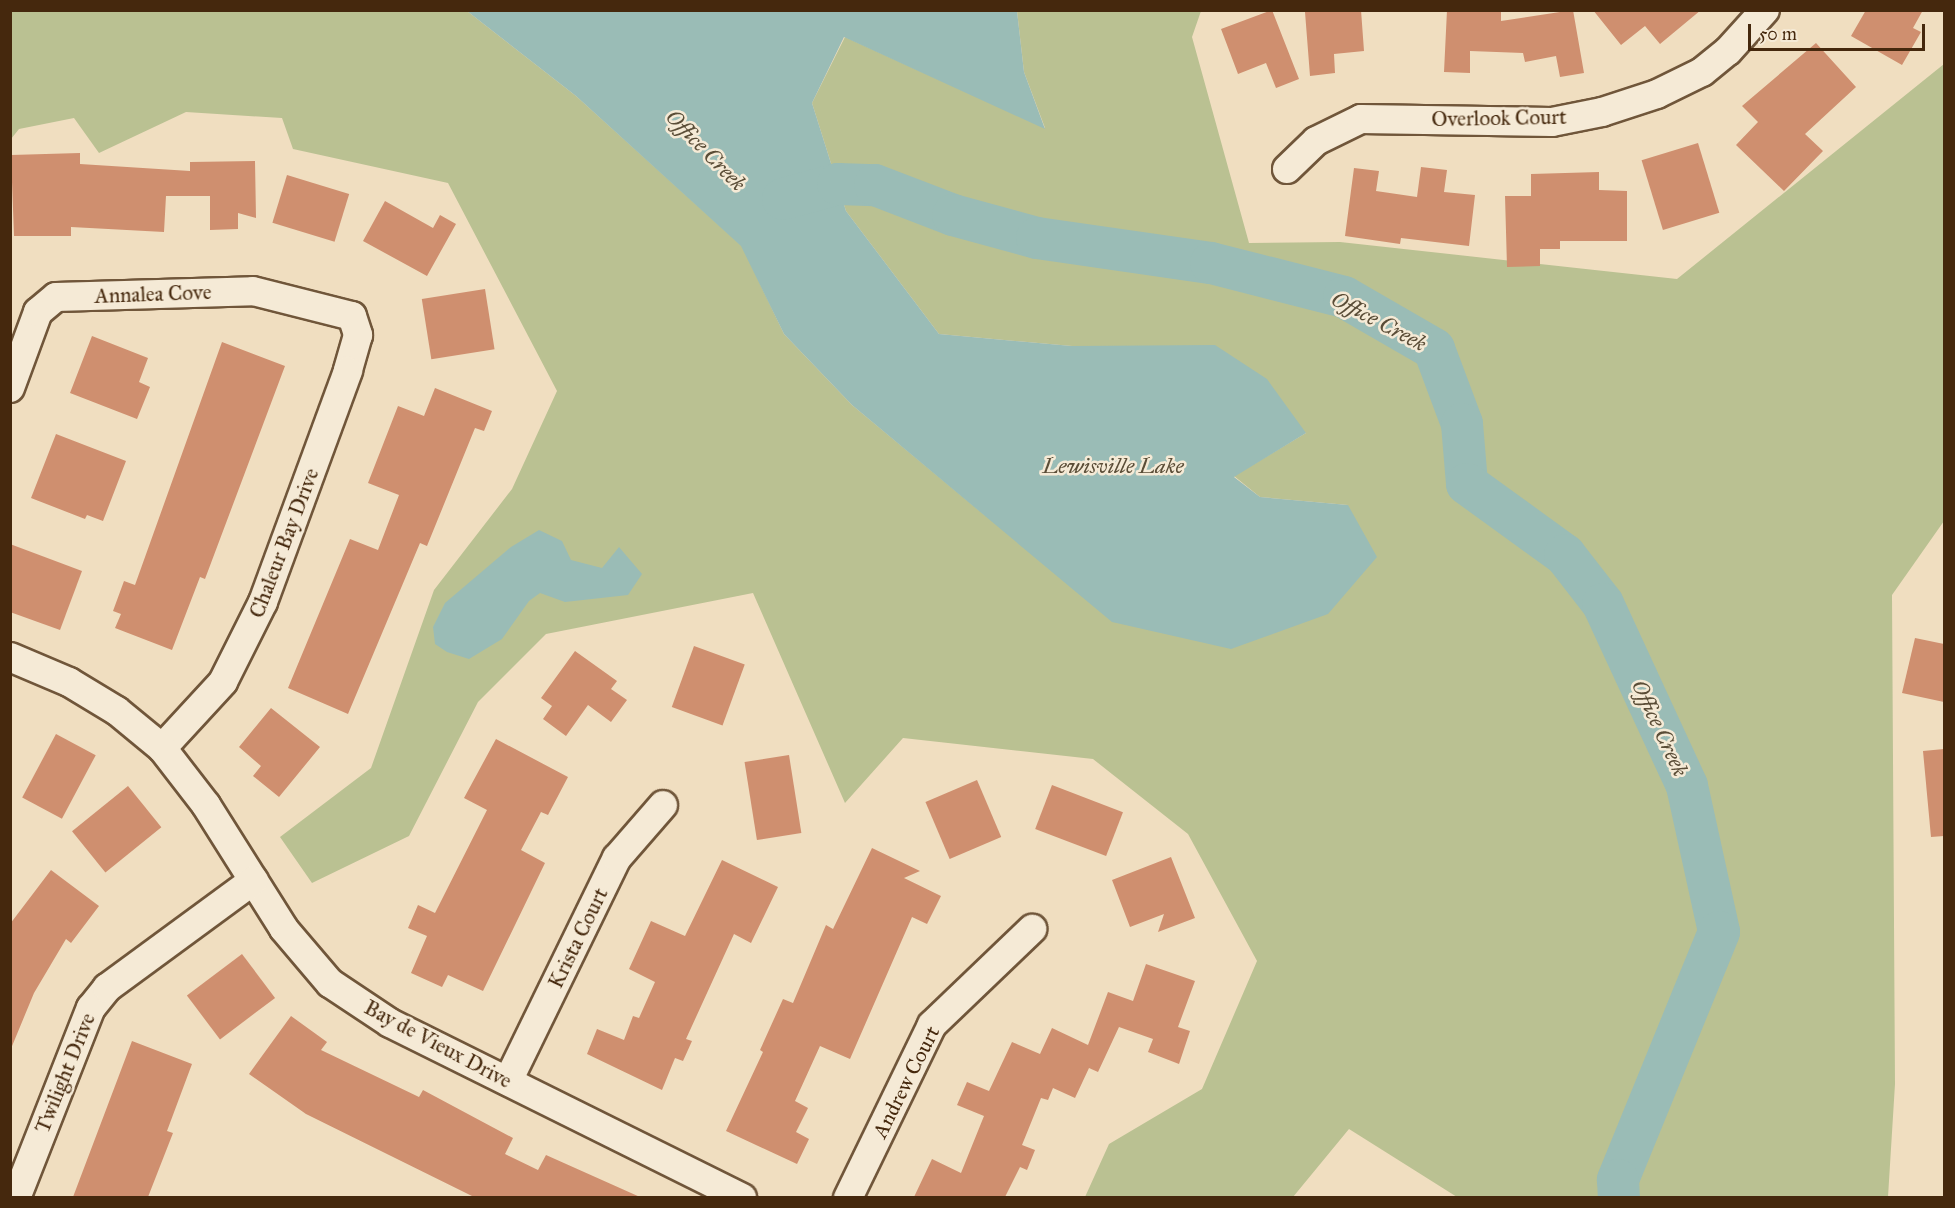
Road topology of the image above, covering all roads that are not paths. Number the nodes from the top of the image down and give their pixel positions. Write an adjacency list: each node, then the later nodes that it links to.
1 (1765, 10): 2 (street, Overlook Court)
2 (1287, 169)
3 (352, 316): 4 (street, Annalea Cove); 6 (street, Chaleur Bay Drive)
4 (10, 388)
5 (10, 657): 6 (street, Bay de Vieux Drive)
6 (162, 748): 8 (street, Bay de Vieux Drive)
7 (663, 805): 10 (street, Krista Court)
8 (254, 880): 10 (street, Bay de Vieux Drive); 11 (street, Twilight Drive)
9 (1032, 928): 13 (street, Andrew Court)
10 (508, 1081): 12 (street, Bay de Vieux Drive)
11 (16, 1197)
12 (742, 1197)
13 (848, 1197)

